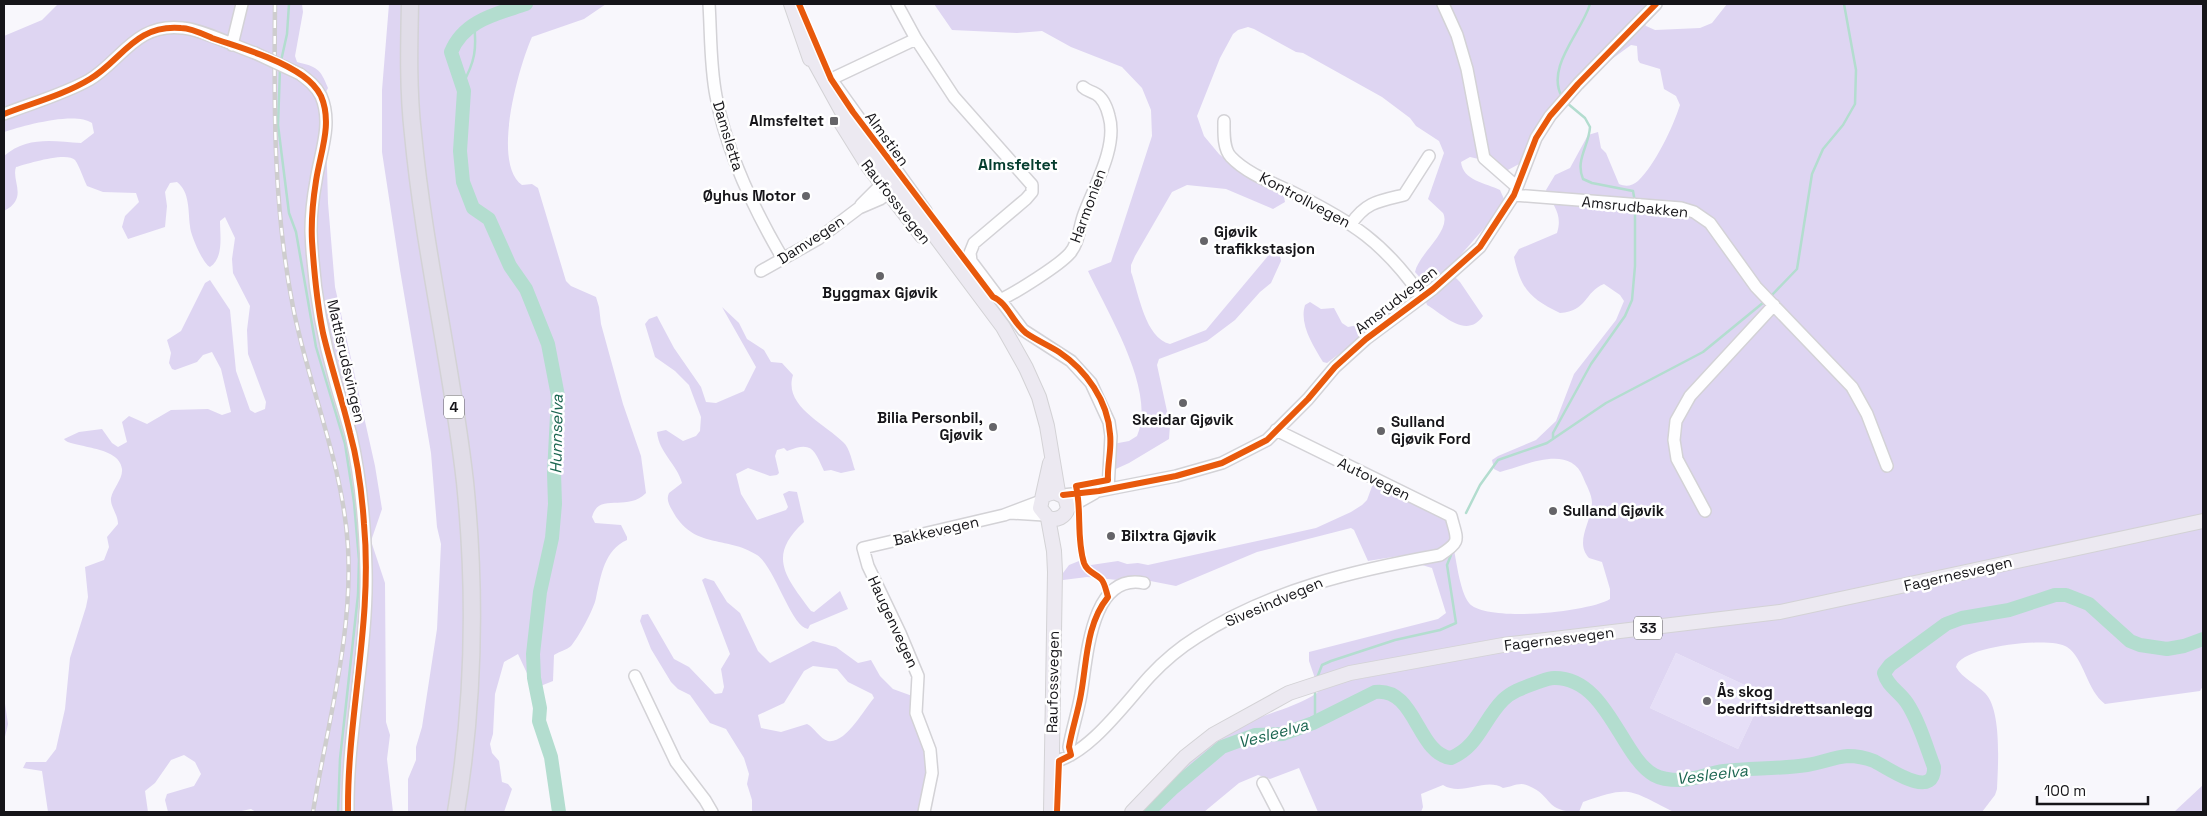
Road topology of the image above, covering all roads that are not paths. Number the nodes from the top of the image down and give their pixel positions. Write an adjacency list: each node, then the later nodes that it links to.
1 (242, 4): 10 (street)
2 (403, 4): 39 (highway, 4)
3 (410, 4): 40 (highway, 4)
4 (709, 4): 20 (street, Damsletta)
5 (791, 4): 11 (main road, Raufossvegen)
6 (897, 4): 9 (street)
7 (1443, 4): 17 (street)
8 (1656, 4): 17 (street, Amsrudvegen)
9 (916, 39): 11 (street); 23 (street)
10 (232, 45): 13 (street, Mattisrudsvingen); 38 (street, Mattisrudsvingen, bridge)
11 (826, 82): 16 (main road, Raufossvegen); 18 (street, Almstien)
12 (1083, 86): 23 (street, Harmonien)
13 (4, 114)
14 (1224, 121): 19 (street, Kontrollvegen)
15 (1429, 156): 19 (street)
16 (889, 185): 20 (street, Damvegen); 28 (main road, Raufossvegen)
17 (1515, 191): 22 (street, Amsrudvegen); 24 (street, Amsrudbakken)
18 (926, 211)
19 (1352, 224): 22 (street, Kontrollvegen)
20 (784, 259): 21 (street, Damvegen)
21 (761, 271)
22 (1422, 297): 25 (street, Amsrudvegen)
23 (1000, 300): 27 (street)
24 (1774, 306): 26 (street, Amsrudbakken); 29 (street)
25 (1276, 430): 27 (street, Amsrudvegen); 31 (street, Autovegen)
26 (1886, 466)
27 (1103, 490): 28 (street, Amsrudvegen)
28 (1054, 505): 32 (street, Bakkevegen); 36 (main road, Raufossvegen)
29 (1706, 511)
30 (2203, 521): 44 (main road, Fagernesvegen / 33)
31 (1457, 539): 35 (street, Sivesindvegen)
32 (863, 548): 42 (street, Haugenvegen)
33 (1144, 583): 35 (street)
34 (635, 676): 41 (street)
35 (1071, 755): 36 (street, Sivesindvegen)
36 (1052, 762): 43 (main road, Raufossvegen)
37 (1263, 783): 45 (street)
38 (348, 812)
39 (449, 812)
40 (456, 812)
41 (712, 812)
42 (924, 812)
43 (1050, 812)
44 (1132, 812)
45 (1278, 812)

